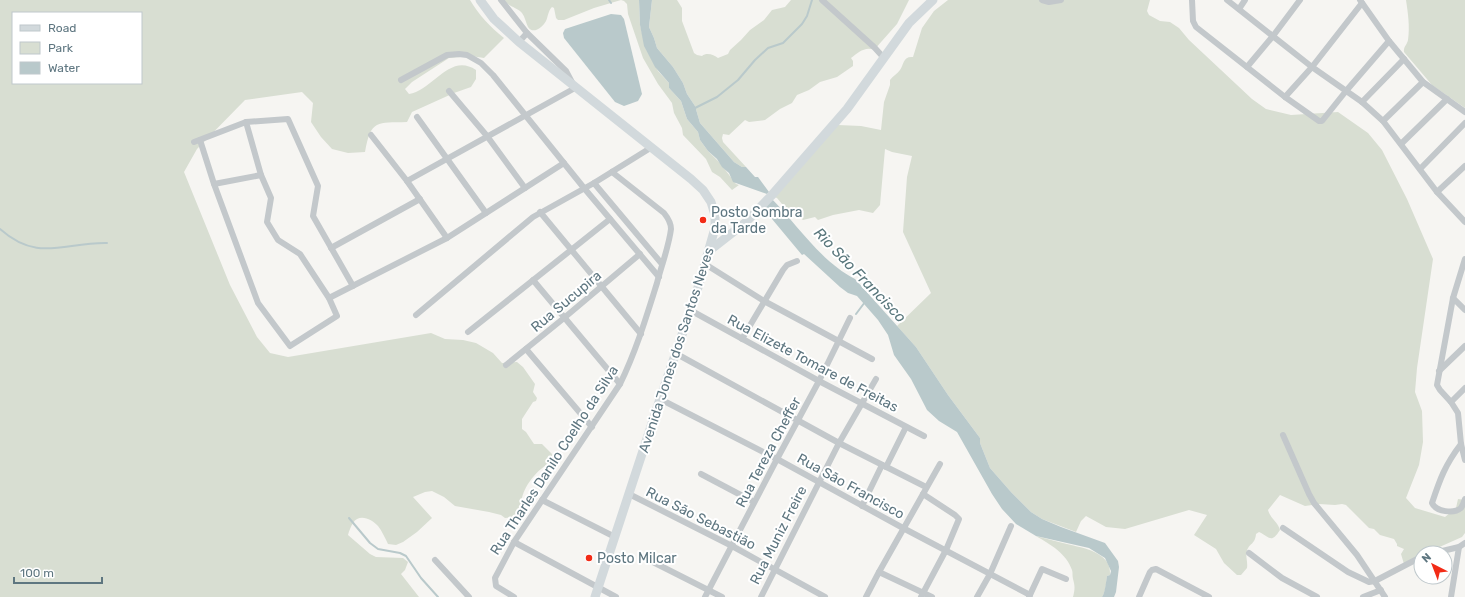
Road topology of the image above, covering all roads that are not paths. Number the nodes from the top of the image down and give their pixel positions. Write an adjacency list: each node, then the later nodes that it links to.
1 (480, 0): 15 (main road, Avenida Jones dos Santos Neves)
2 (501, 0): 13 (street)
3 (822, 0): 17 (street)
4 (933, 0): 17 (main road)
5 (1042, 0): 6 (street)
6 (1061, 0)
7 (1192, 0): 19 (street)
8 (1227, 0): 12 (street)
9 (1245, 0): 12 (street)
10 (1300, 0): 14 (street)
11 (1361, 2): 16 (street); 20 (street)
12 (1239, 9): 14 (street)
13 (527, 33): 15 (street); 23 (street)
14 (1273, 36): 19 (street); 20 (street)
15 (519, 42): 23 (main road, Avenida Jones dos Santos Neves)
16 (1389, 42): 18 (street); 25 (street)
17 (884, 58): 61 (main road)
18 (1404, 59): 22 (street); 28 (street)
19 (1246, 67): 26 (street)
20 (1312, 67): 25 (street); 26 (street)
21 (401, 80): 31 (street)
22 (1423, 82): 27 (street); 32 (street)
23 (575, 88): 31 (street); 38 (main road, Avenida Jones dos Santos Neves)
24 (450, 91): 36 (street)
25 (1346, 91): 26 (street); 28 (street)
26 (1285, 97)
27 (1446, 99): 29 (street); 37 (street)
28 (1362, 102): 32 (street)
29 (1465, 112)
30 (417, 116): 39 (street)
31 (526, 116): 36 (street); 40 (street)
32 (1383, 121): 37 (street)
33 (246, 122): 44 (street); 46 (street); 59 (street)
34 (1465, 123): 42 (street)
35 (371, 135): 45 (street)
36 (486, 136): 39 (street); 48 (street)
37 (1401, 144): 42 (street)
38 (652, 147): 43 (street); 61 (main road, Avenida Jones dos Santos Neves)
39 (447, 159): 45 (street); 54 (street)
40 (564, 163): 48 (street); 49 (street)
41 (1465, 166): 50 (street)
42 (1420, 169): 50 (street)
43 (612, 172): 47 (street); 65 (street, Rua Tharles Danilo Coelho da Silva)
44 (261, 175): 46 (street); 71 (street)
45 (407, 181): 51 (street)
46 (214, 184): 71 (street)
47 (594, 184): 49 (street); 65 (street)
48 (525, 188): 54 (street)
49 (584, 188): 53 (street); 56 (street)
50 (1438, 192): 55 (street)
51 (420, 200): 58 (street); 59 (street)
52 (1465, 211): 55 (street)
53 (540, 212): 60 (street); 76 (street)
54 (486, 213): 58 (street)
55 (1460, 216): 57 (street)
56 (610, 219): 60 (street); 62 (street)
57 (1465, 222)
58 (447, 238): 69 (street)
59 (331, 248): 69 (street)
60 (571, 250): 68 (street); 70 (street)
61 (709, 251): 66 (main road, Avenida Jones dos Santos Neves)
62 (640, 254): 67 (street); 70 (street, Rua Sucupira)
63 (1465, 258): 72 (street)
64 (797, 261): 73 (street)
65 (662, 264): 67 (street, Rua Tharles Danilo Coelho da Silva)
66 (705, 264): 73 (street); 75 (main road, Avenida Jones dos Santos Neves)
67 (658, 277): 80 (street, Rua Tharles Danilo Coelho da Silva)
68 (533, 280): 77 (street); 79 (street)
69 (353, 286): 71 (street)
70 (602, 286): 77 (street, Rua Sucupira); 80 (street)
71 (329, 298)
72 (1453, 298): 74 (street); 88 (street)
73 (764, 301): 81 (street); 82 (street)
74 (1464, 306)
75 (690, 310): 81 (street, Rua Elizete Tomare de Freitas); 85 (main road, Avenida Jones dos Santos Neves)
76 (416, 316)
77 (564, 318): 84 (street, Rua Sucupira); 91 (street)
78 (850, 318): 82 (street, Rua Tereza Cheffer)
79 (468, 332)
80 (641, 334): 91 (street, Rua Tharles Danilo Coelho da Silva)
81 (742, 339): 90 (street, Rua Elizete Tomare de Freitas)
82 (838, 342): 86 (street); 90 (street, Rua Tereza Cheffer)
83 (1465, 346): 88 (street)
84 (526, 349): 87 (street, Rua Sucupira); 99 (street)
85 (675, 353): 93 (main road, Avenida Jones dos Santos Neves); 98 (street)
86 (872, 359)
87 (506, 365)
88 (1439, 371): 94 (street)
89 (876, 379): 95 (street, Rua Muniz Freire)
90 (819, 381): 95 (street, Rua Elizete Tomare de Freitas); 98 (street, Rua Tereza Cheffer)
91 (620, 384): 99 (street, Rua Tharles Danilo Coelho da Silva)
92 (1465, 388): 94 (street)
93 (660, 399): 105 (street, Rua São Francisco); 112 (main road, Avenida Jones dos Santos Neves)
94 (1451, 402): 97 (street)
95 (861, 403): 100 (street, Rua Elizete Tomare de Freitas); 103 (street, Rua Muniz Freire)
96 (1465, 410): 97 (street)
97 (1458, 413): 104 (street)
98 (798, 420): 103 (street); 105 (street, Rua Tereza Cheffer)
99 (592, 427): 115 (street, Rua Tharles Danilo Coelho da Silva)
100 (906, 427): 102 (street, Rua Elizete Tomare de Freitas); 108 (street)
101 (1283, 435): 136 (street)
102 (924, 436)
103 (839, 443): 108 (street); 110 (street, Rua Muniz Freire)
104 (1461, 444): 106 (street); 114 (street)
105 (777, 459): 110 (street, Rua São Francisco); 116 (street, Rua Tereza Cheffer)
106 (1465, 460)
107 (940, 464): 111 (street)
108 (884, 466): 111 (street); 117 (street)
109 (701, 474): 116 (street)
110 (818, 482): 117 (street, Rua São Francisco); 132 (street, Rua Muniz Freire)
111 (926, 488): 113 (street)
112 (629, 494): 121 (main road, Avenida Jones dos Santos Neves); 124 (street, Rua São Sebastião)
113 (922, 494): 119 (street); 127 (street)
114 (1465, 499)
115 (542, 500): 121 (street); 122 (street, Rua Tharles Danilo Coelho da Silva)
116 (754, 502): 124 (street, Rua Tereza Cheffer)
117 (862, 506): 119 (street, Rua São Francisco)
118 (1012, 526): 134 (street)
119 (903, 528): 127 (street, Rua São Francisco); 133 (street)
120 (1283, 528): 136 (street)
121 (615, 537): 139 (main road, Avenida Jones dos Santos Neves)
122 (514, 542): 139 (street); 144 (street, Rua Tharles Danilo Coelho da Silva)
123 (1465, 543): 125 (street)
124 (732, 546): 132 (street, Rua São Sebastião); 137 (street, Rua Tereza Cheffer)
125 (1459, 547): 126 (street); 158 (street)
126 (1453, 548)
127 (946, 550): 134 (street, Rua São Francisco); 141 (street)
128 (1249, 553): 155 (street)
129 (641, 556): 137 (street)
130 (435, 560): 143 (street)
131 (1413, 561): 136 (street)
132 (774, 570): 140 (street, Rua São Sebastião); 148 (street, Rua Muniz Freire)
133 (878, 572): 141 (street); 150 (street)
134 (990, 574): 142 (street, Rua São Francisco); 152 (street)
135 (1066, 578): 142 (street)
136 (1375, 581): 138 (street)
137 (709, 590): 146 (street, Rua Tereza Cheffer); 147 (street)
138 (1381, 590): 156 (street); 157 (street)
139 (596, 592): 145 (street)
140 (817, 595): 149 (street, Rua São Sebastião)
141 (922, 595): 151 (street)
142 (1030, 596)
143 (469, 597)
144 (514, 597)
145 (616, 597)
146 (706, 597)
147 (722, 597)
148 (761, 597)
149 (825, 597)
150 (866, 597)
151 (932, 597)
152 (977, 597)
153 (1139, 597): 154 (street)
154 (1209, 597)
155 (1317, 597)
156 (1363, 597)
157 (1385, 597)
158 (1451, 597)

